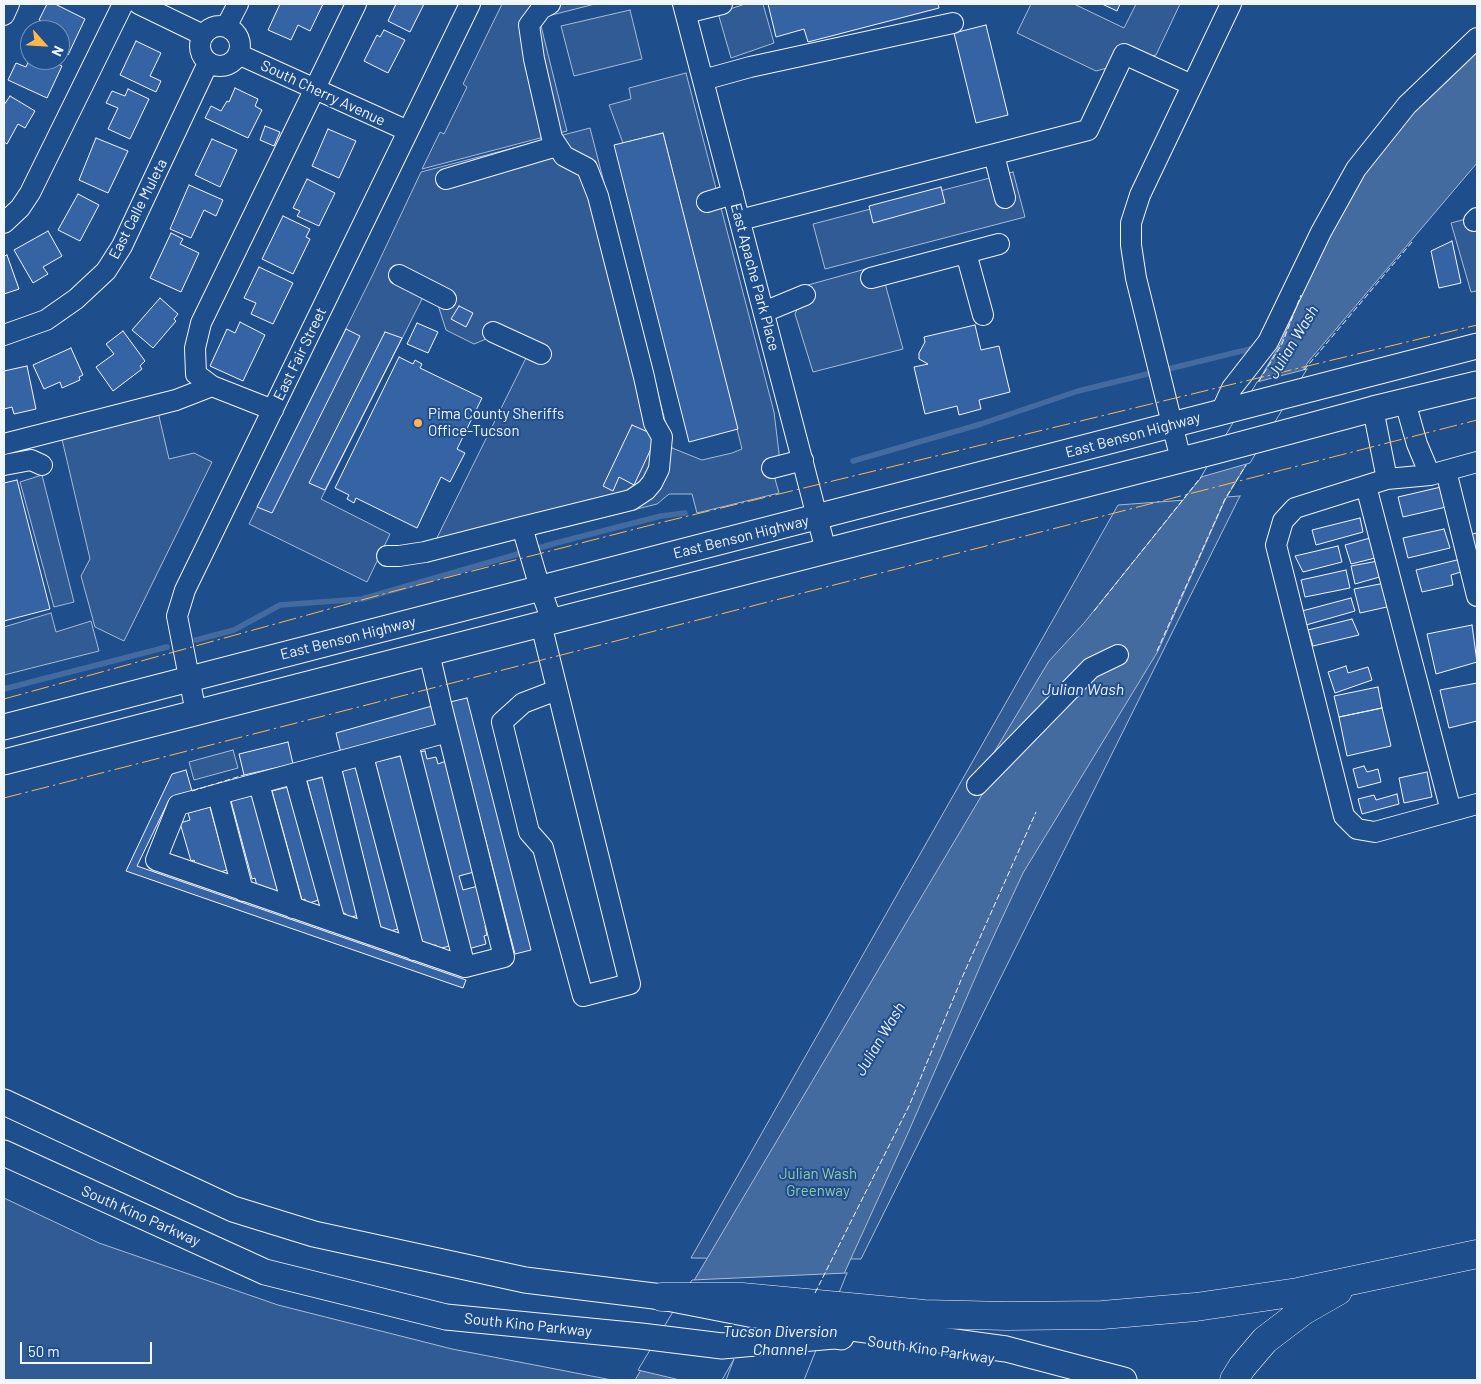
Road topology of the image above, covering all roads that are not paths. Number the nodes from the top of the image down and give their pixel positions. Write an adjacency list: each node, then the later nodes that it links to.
1 (10, 4): 11 (street)
2 (123, 4): 29 (street)
3 (139, 4): 14 (street)
4 (238, 4): 13 (street)
5 (356, 4): 20 (street)
6 (470, 4): 21 (street, East Fair Street)
7 (550, 4): 22 (street)
8 (722, 4): 10 (street)
9 (1231, 4): 19 (street)
10 (684, 8): 18 (street, East Apache Park Place)
11 (4, 15)
12 (953, 23): 18 (street)
13 (226, 27): 14 (street); 16 (street)
14 (203, 35): 17 (street)
15 (1477, 38): 45 (street)
16 (238, 54): 17 (street); 20 (street, South Cherry Avenue)
17 (208, 63): 39 (street, East Calle Muleta)
18 (703, 80): 25 (street, East Apache Park Place)
19 (1192, 85): 23 (street); 48 (street)
20 (314, 89): 21 (street, South Cherry Avenue); 43 (street)
21 (408, 131): 47 (street, East Fair Street)
22 (557, 146): 24 (street); 60 (street)
23 (994, 154): 26 (street); 28 (street)
24 (446, 179)
25 (733, 194): 27 (street); 28 (street, East Apache Park Place)
26 (1005, 198)
27 (707, 202)
28 (740, 220): 36 (street, East Apache Park Place)
29 (4, 223)
30 (1000, 244): 31 (street)
31 (966, 253): 33 (street); 37 (street)
32 (398, 275): 35 (street)
33 (871, 278)
34 (805, 295): 36 (street)
35 (446, 299)
36 (764, 312): 50 (street, East Apache Park Place)
37 (982, 315)
38 (493, 332): 41 (street)
39 (4, 335)
40 (1477, 346): 45 (main road, East Benson Highway)
41 (541, 354)
42 (1477, 384): 44 (main road)
43 (212, 386): 47 (street); 49 (street)
44 (1405, 402): 46 (main road); 56 (street)
45 (1232, 409): 48 (main road, East Benson Highway)
46 (1373, 409): 51 (main road); 57 (street)
47 (273, 410): 68 (street, East Fair Street)
48 (1172, 425): 51 (street); 59 (main road, East Benson Highway)
49 (4, 444)
50 (803, 460): 55 (street); 59 (street, East Apache Park Place)
51 (1181, 460): 61 (main road)
52 (1477, 462): 56 (street)
53 (4, 465): 54 (street)
54 (42, 465)
55 (772, 468)
56 (1438, 473): 57 (street); 64 (street)
57 (1387, 479): 58 (street)
58 (1366, 486): 82 (street); 82 (street)
59 (818, 517): 61 (street, East Apache Park Place); 63 (main road, East Benson Highway)
60 (527, 543): 62 (street); 63 (street)
61 (826, 551): 65 (main road)
62 (387, 556)
63 (540, 588): 65 (street); 68 (main road, East Benson Highway)
64 (1477, 596)
65 (547, 623): 66 (main road); 69 (street)
66 (429, 653): 70 (main road); 72 (street)
67 (1118, 655): 79 (street)
68 (189, 678): 70 (street, East Fair Street); 71 (main road, East Benson Highway)
69 (557, 690): 69 (street)
70 (196, 713): 75 (main road)
71 (4, 726)
72 (448, 732): 73 (street); 88 (street)
73 (408, 744): 74 (street); 88 (street)
74 (363, 756): 76 (street); 87 (street)
75 (4, 762)
76 (330, 765): 77 (street); 86 (street)
77 (294, 774): 78 (street); 85 (street)
78 (259, 784): 80 (street); 84 (street)
79 (977, 785)
80 (218, 795): 83 (street); 83 (street)
81 (1477, 804): 82 (street)
82 (1451, 811)
83 (243, 890): 84 (street)
84 (293, 908): 85 (street)
85 (335, 922): 86 (street)
86 (372, 935): 87 (street)
87 (414, 950): 88 (street)
88 (465, 968)
89 (4, 1102): 93 (main road)
90 (4, 1153): 94 (main road, South Kino Parkway)
91 (1477, 1254): 92 (highway)
92 (1361, 1278): 94 (highway); 97 (highway)
93 (662, 1297): 94 (highway)
94 (841, 1323): 95 (main road, South Kino Parkway); 96 (main road, South Kino Parkway)
95 (1078, 1380)
96 (1124, 1380)
97 (1234, 1380)

